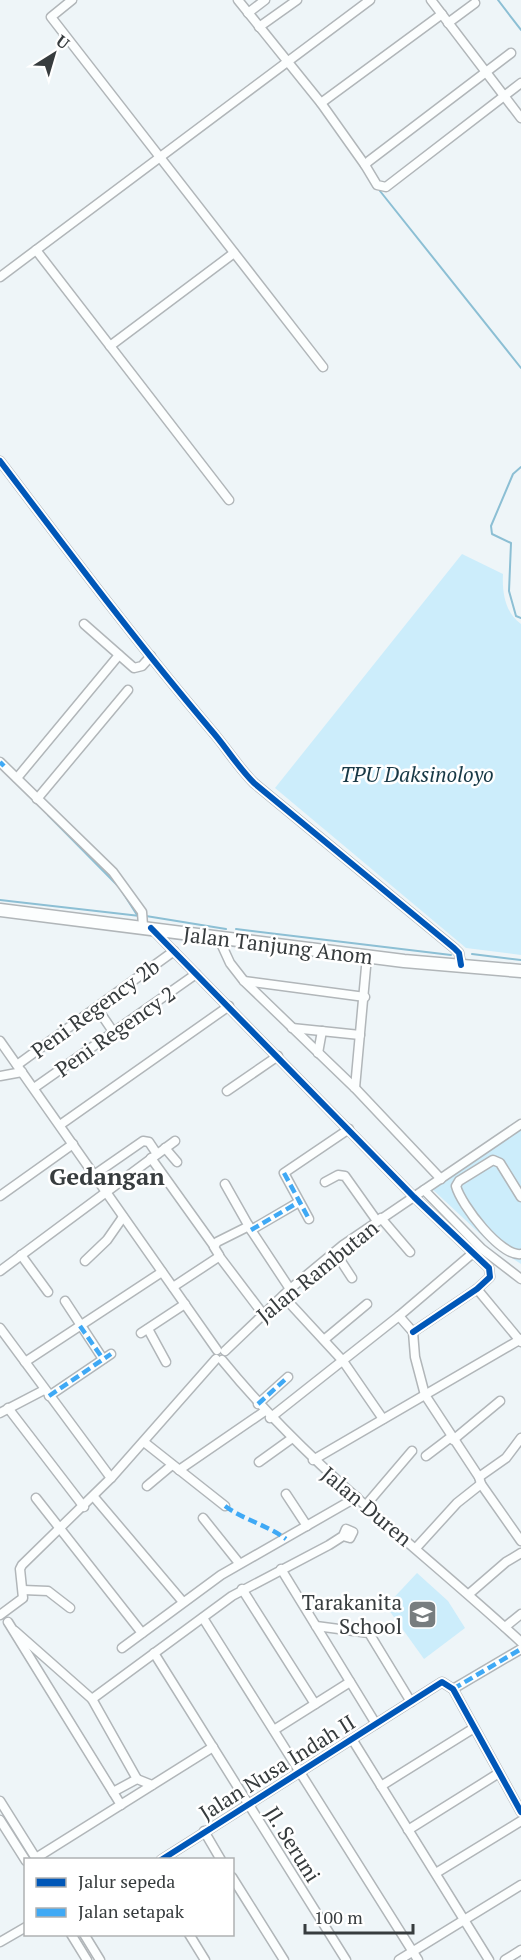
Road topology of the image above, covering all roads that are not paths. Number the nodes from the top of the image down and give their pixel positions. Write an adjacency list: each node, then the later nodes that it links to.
1 (72, 0): 19 (street)
2 (238, 0): 8 (street)
3 (265, 0): 8 (street)
4 (297, 0): 11 (street)
5 (370, 0): 13 (street)
6 (431, 0): 9 (street)
7 (475, 3): 10 (street)
8 (248, 14): 11 (street)
9 (442, 14): 10 (street); 17 (street)
10 (448, 23): 14 (street)
11 (259, 27): 13 (street)
12 (511, 53): 14 (street)
13 (288, 62): 17 (street); 19 (street)
14 (485, 73): 16 (street); 20 (street)
15 (521, 83): 16 (street)
16 (503, 96): 18 (street); 20 (street)
17 (321, 103): 20 (street)
18 (521, 118)
19 (159, 158): 21 (street); 22 (street)
20 (365, 165)
21 (36, 250): 23 (street); 24 (street)
22 (234, 253): 24 (street); 25 (street)
23 (0, 277)
24 (110, 346): 27 (street)
25 (323, 367)
26 (0, 463): 30 (street)
27 (229, 500)
28 (84, 624): 29 (street)
29 (119, 655): 30 (street); 33 (street)
30 (151, 656): 40 (street)
31 (128, 690): 34 (street)
32 (0, 762): 33 (street)
33 (17, 778): 34 (street)
34 (37, 799): 36 (street)
35 (0, 910): 36 (main road, Jalan Tanjung Anom)
36 (151, 925): 37 (main road, Jalan Tanjung Anom); 38 (street)
37 (219, 939): 39 (main road, Jalan Tanjung Anom); 43 (street)
38 (174, 951): 42 (street); 46 (street, Peni Regency 2b)
39 (367, 956): 40 (main road, Jalan Tanjung Anom); 44 (street)
40 (461, 965): 41 (main road, Jalan Tanjung Anom)
41 (521, 971)
42 (196, 974): 45 (street); 49 (street, Peni Regency 2)
43 (244, 981): 44 (street); 47 (street)
44 (365, 997): 50 (street)
45 (229, 1006): 53 (street); 60 (street)
46 (97, 1008): 49 (street); 54 (street, Peni Regency 2b)
47 (292, 1028): 48 (street); 52 (street)
48 (322, 1031): 50 (street); 52 (street)
49 (114, 1033): 56 (street, Peni Regency 2)
50 (360, 1035): 57 (street)
51 (0, 1041): 54 (street, Jalan Duren)
52 (318, 1053): 57 (street)
53 (278, 1056): 58 (street); 61 (street)
54 (19, 1068): 55 (street); 56 (street, Jalan Duren)
55 (0, 1076)
56 (34, 1088): 60 (street, Jalan Duren)
57 (355, 1088): 68 (street)
58 (227, 1091)
59 (521, 1124): 68 (street, Jalan Rambutan)
60 (60, 1125): 63 (street, Jalan Duren)
61 (349, 1129): 72 (street); 75 (street)
62 (175, 1141): 64 (street)
63 (73, 1144): 67 (street, Jalan Duren); 73 (street)
64 (165, 1148): 65 (street); 66 (street)
65 (154, 1156): 67 (street); 71 (street); 80 (street)
66 (177, 1162)
67 (94, 1175): 71 (street, Jalan Duren)
68 (441, 1179): 72 (street, Jalan Rambutan)
69 (325, 1182): 78 (street)
70 (225, 1184): 79 (street)
71 (107, 1192): 76 (street, Jalan Duren); 85 (street)
72 (419, 1194): 78 (street, Jalan Rambutan); 83 (street); 91 (street)
73 (0, 1196)
74 (521, 1197): 84 (street)
75 (299, 1202): 77 (street); 79 (street)
76 (123, 1217): 87 (street); 89 (street, Jalan Duren)
77 (309, 1219)
78 (379, 1220): 81 (street, Jalan Rambutan); 82 (street)
79 (250, 1228): 80 (street); 93 (street)
80 (214, 1246): 86 (street)
81 (335, 1252): 90 (street); 93 (street, Jalan Rambutan)
82 (410, 1252)
83 (473, 1253): 94 (street); 101 (street)
84 (521, 1254)
85 (21, 1255): 88 (street); 95 (street)
86 (219, 1256): 92 (street); 100 (street)
87 (85, 1261)
88 (0, 1271)
89 (162, 1272): 92 (street, Jalan Duren); 102 (street)
90 (352, 1278)
91 (521, 1279)
92 (173, 1287): 98 (street, Jalan Duren)
93 (290, 1289): 96 (street, Jalan Rambutan)
94 (477, 1289): 104 (street); 106 (street)
95 (48, 1292)
96 (283, 1296): 100 (street, Jalan Rambutan); 105 (street)
97 (65, 1300): 102 (street)
98 (185, 1304): 107 (street, Jalan Duren); 110 (street)
99 (367, 1304): 105 (street)
100 (263, 1314): 107 (street, Jalan Rambutan)
101 (399, 1316): 104 (street); 108 (street)
102 (80, 1326): 109 (street); 112 (street)
103 (0, 1328): 109 (street)
104 (413, 1332): 113 (street)
105 (325, 1339): 108 (street)
106 (520, 1340): 113 (street)
107 (220, 1355): 116 (street, Jalan Duren); 121 (street, Jalan Rambutan)
108 (344, 1360): 116 (street); 117 (street)
109 (25, 1362): 112 (street)
110 (166, 1362)
111 (288, 1377): 116 (street)
112 (47, 1393): 115 (street); 127 (street)
113 (425, 1395): 117 (street); 120 (street)
114 (500, 1401): 120 (street)
115 (4, 1411): 136 (street)
116 (264, 1411): 118 (street, Jalan Duren); 126 (street)
117 (383, 1419): 124 (street)
118 (291, 1438): 124 (street, Jalan Duren); 125 (street)
119 (521, 1438): 128 (street)
120 (452, 1439): 123 (street); 128 (street)
121 (144, 1442): 126 (street); 127 (street, Jalan Rambutan)
122 (412, 1451): 134 (street)
123 (426, 1456)
124 (313, 1460): 132 (street, Jalan Duren)
125 (259, 1462)
126 (175, 1467): 129 (street); 135 (street)
127 (111, 1479): 131 (street)
128 (480, 1480): 141 (street); 142 (street)
129 (147, 1486)
130 (286, 1494): 138 (street)
131 (94, 1497): 136 (street); 149 (street)
132 (357, 1497): 134 (street, Jalan Duren); 138 (street)
133 (36, 1498): 139 (street)
134 (366, 1504): 142 (street, Jalan Duren)
135 (225, 1506)
136 (84, 1507): 139 (street)
137 (203, 1518): 144 (street)
138 (307, 1526): 144 (street)
139 (61, 1530): 147 (street); 158 (street)
140 (343, 1536): 145 (street)
141 (521, 1541)
142 (416, 1548): 148 (street, Jalan Duren)
143 (521, 1553): 148 (street)
144 (239, 1563): 149 (street)
145 (281, 1569): 146 (street); 155 (street)
146 (242, 1589): 153 (street); 167 (street)
147 (23, 1590): 150 (street); 152 (street)
148 (468, 1594): 156 (street, Jalan Duren)
149 (183, 1602): 158 (street)
150 (70, 1608)
151 (521, 1614): 156 (street)
152 (0, 1615)
153 (203, 1618): 162 (street); 170 (street)
154 (8, 1622): 157 (street)
155 (316, 1626): 163 (street); 166 (street)
156 (505, 1627): 159 (street, Jalan Duren)
157 (15, 1631): 165 (street); 178 (street)
158 (142, 1633): 160 (street)
159 (521, 1642)
160 (122, 1648)
161 (521, 1649): 164 (street)
162 (154, 1653): 165 (street); 172 (street, Jl. Seruni)
163 (350, 1682): 167 (street); 168 (street)
164 (453, 1689): 166 (street, Jalan Nusa Indah II); 169 (street)
165 (92, 1699): 175 (street)
166 (411, 1702): 168 (street, Jalan Nusa Indah II)
167 (315, 1704): 170 (street)
168 (376, 1724): 171 (street, Jalan Nusa Indah II)
169 (474, 1728): 174 (street); 177 (street)
170 (274, 1730): 173 (street)
171 (352, 1739): 173 (street, Jalan Nusa Indah II); 177 (street)
172 (213, 1747): 176 (street); 180 (street, Jl. Seruni)
173 (300, 1771): 180 (street, Jalan Nusa Indah II); 203 (street)
174 (499, 1773): 182 (street); 186 (street)
175 (137, 1779): 176 (street); 178 (street)
176 (152, 1785): 181 (street)
177 (381, 1786): 186 (street)
178 (113, 1792): 181 (street)
179 (0, 1801): 183 (street)
180 (248, 1803): 187 (street, Jalan Nusa Indah II); 208 (street, Jl. Seruni)
181 (121, 1805): 190 (street)
182 (521, 1812)
183 (3, 1813): 189 (street)
184 (0, 1820): 188 (street)
185 (521, 1821): 193 (street)
186 (408, 1830): 193 (street)
187 (204, 1832): 191 (street, Jalan Nusa Indah II); 192 (street)
188 (24, 1858)
189 (35, 1858)
190 (38, 1858)
191 (164, 1858)
192 (220, 1858)
193 (436, 1873): 196 (street)
194 (234, 1880): 207 (street)
195 (521, 1885): 196 (street)
196 (464, 1921): 203 (street); 211 (street)
197 (24, 1927): 201 (street)
198 (72, 1936): 204 (street)
199 (85, 1936): 205 (street)
200 (190, 1936): 206 (street)
201 (0, 1942)
202 (521, 1950): 212 (street)
203 (413, 1952): 209 (street); 210 (street)
204 (87, 1960)
205 (100, 1960)
206 (205, 1960)
207 (284, 1960)
208 (346, 1960)
209 (399, 1960)
210 (418, 1960)
211 (489, 1960)
212 (505, 1960)

